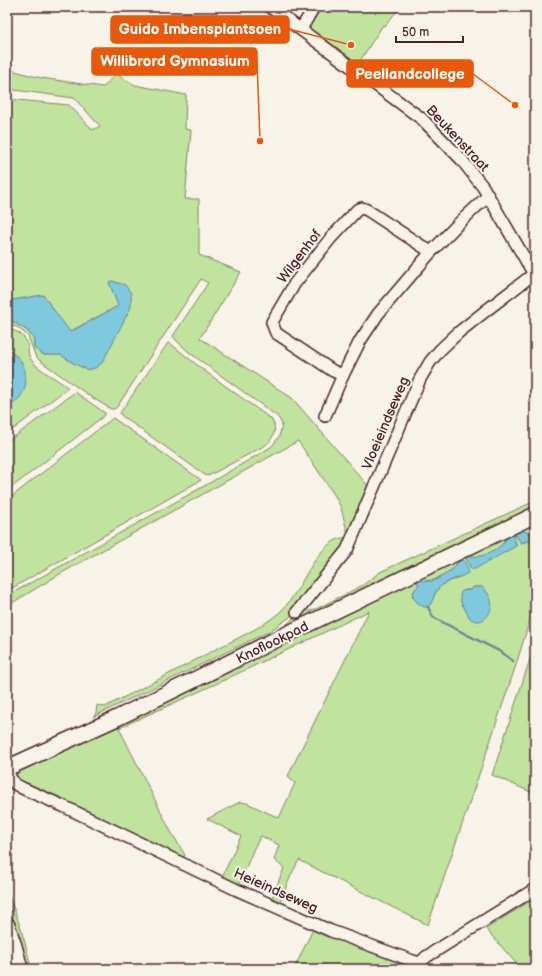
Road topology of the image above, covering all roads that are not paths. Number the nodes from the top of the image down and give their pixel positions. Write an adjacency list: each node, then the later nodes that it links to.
1 (270, 7): 3 (street, Beukenstraat)
2 (314, 7): 3 (street)
3 (301, 29): 4 (street, Beukenstraat)
4 (488, 196): 5 (street); 6 (street, Beukenstraat)
5 (431, 252): 7 (street); 7 (street, Wilgenhof)
6 (535, 274): 10 (street, Vloeieindseweg)
7 (343, 375): 8 (street)
8 (325, 416)
9 (535, 515): 11 (main road, Knoflookpad)
10 (296, 612)
11 (7, 769): 14 (street, Heieindseweg)
12 (535, 889): 14 (street, Heieindseweg)
13 (7, 924): 15 (main road)
14 (419, 966)
15 (20, 969)

